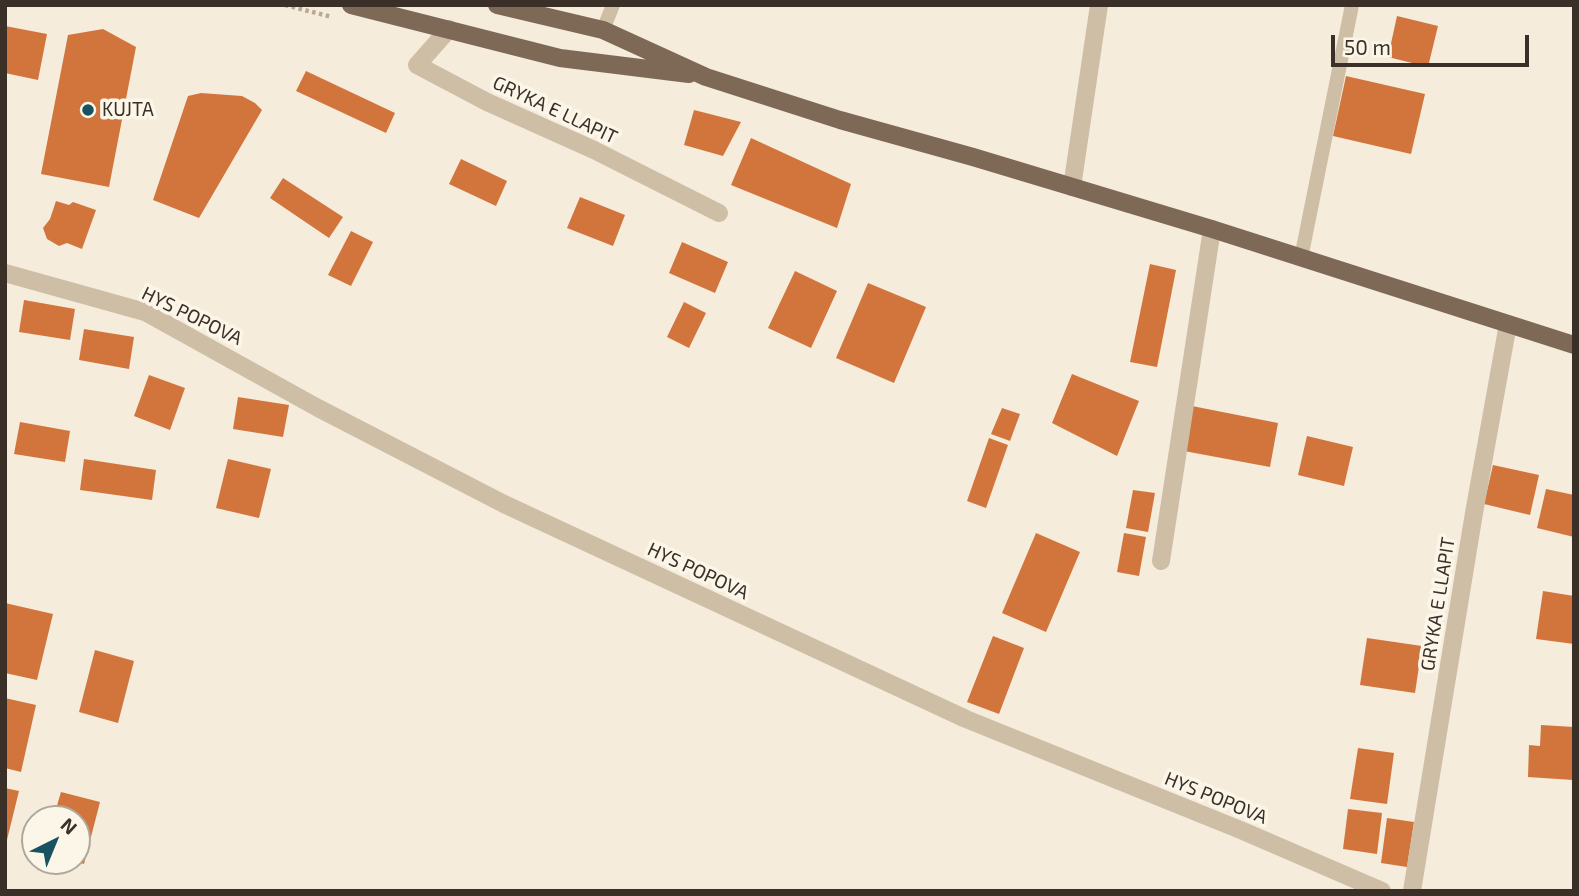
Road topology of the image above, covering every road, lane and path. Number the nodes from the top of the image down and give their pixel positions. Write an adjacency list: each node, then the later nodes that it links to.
1 (285, 5): 6 (path)
2 (497, 5): 8 (main road, GRYKA E LLAPIT)
3 (613, 5): 8 (lane)
4 (1099, 5): 10 (street)
5 (1352, 5): 13 (lane)
6 (345, 12): 7 (main road, GRYKA E LLAPIT)
7 (449, 29): 9 (main road, GRYKA E LLAPIT); 11 (street, GRYKA E LLAPIT)
8 (603, 30): 9 (main road, GRYKA E LLAPIT)
9 (706, 76): 10 (main road, GRYKA E LLAPIT)
10 (1072, 187): 12 (main road, GRYKA E LLAPIT)
11 (719, 214)
12 (1212, 229): 13 (main road, GRYKA E LLAPIT); 17 (street)
13 (1301, 258): 15 (main road, GRYKA E LLAPIT)
14 (5, 273): 18 (street, HYS POPOVA)
15 (1508, 324): 16 (main road, GRYKA E LLAPIT); 19 (street, GRYKA E LLAPIT)
16 (1574, 345)
17 (1161, 561)
18 (1382, 891)
19 (1412, 891)

